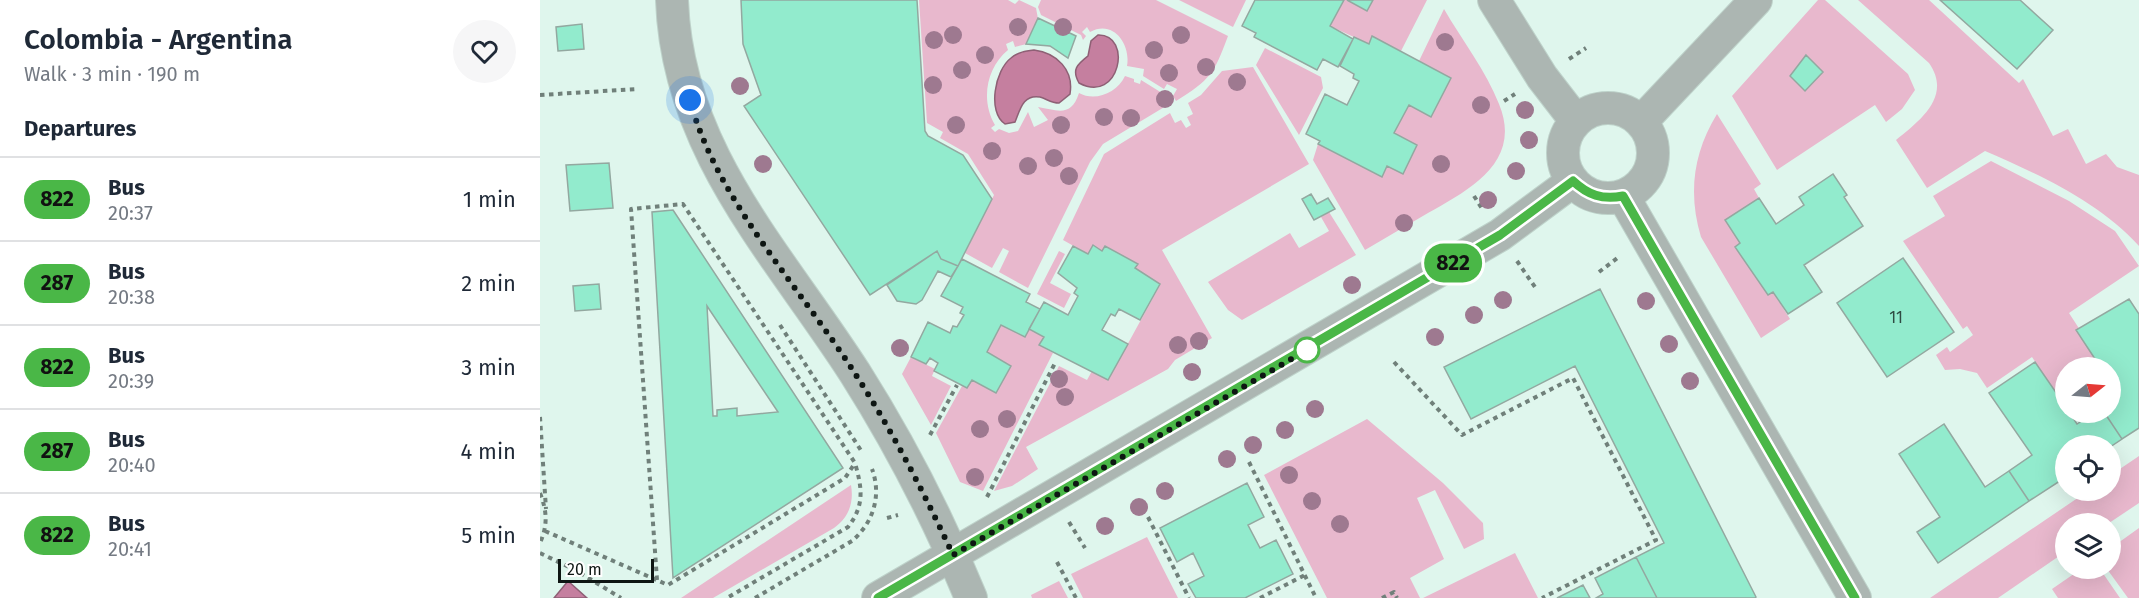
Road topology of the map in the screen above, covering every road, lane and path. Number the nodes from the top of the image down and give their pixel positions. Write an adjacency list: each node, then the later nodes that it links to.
1 (672, 0): 27 (street)
2 (1494, 0): 6 (street)
3 (1756, 0): 7 (street)
4 (638, 89): 5 (path)
5 (540, 95)
6 (1576, 121): 7 (street); 8 (street)
7 (1641, 122): 9 (street)
8 (1573, 181): 9 (street); 27 (street)
9 (1623, 196): 43 (street)
10 (774, 315): 16 (path)
11 (1056, 361): 21 (path)
12 (1394, 362): 42 (path)
13 (957, 385): 15 (path)
14 (540, 417): 22 (path)
15 (926, 440)
16 (866, 459)
17 (1249, 462): 29 (path)
18 (855, 463): 30 (path); 30 (path); 32 (path)
19 (870, 465): 33 (path)
20 (540, 493): 22 (path)
21 (986, 500)
22 (546, 509): 24 (path)
23 (1148, 516): 37 (path)
24 (545, 531): 25 (path); 30 (path)
25 (540, 543)
26 (540, 553): 31 (path)
27 (953, 555): 34 (street); 35 (street)
28 (1058, 562): 36 (path)
29 (1305, 575): 38 (path); 39 (path)
30 (657, 580)
31 (621, 598)
32 (727, 598)
33 (755, 598)
34 (878, 598)
35 (971, 598)
36 (1076, 598)
37 (1189, 598)
38 (1260, 598)
39 (1316, 598)
40 (1382, 598): 41 (path)
41 (1397, 598)
42 (1542, 598)
43 (1855, 598)

